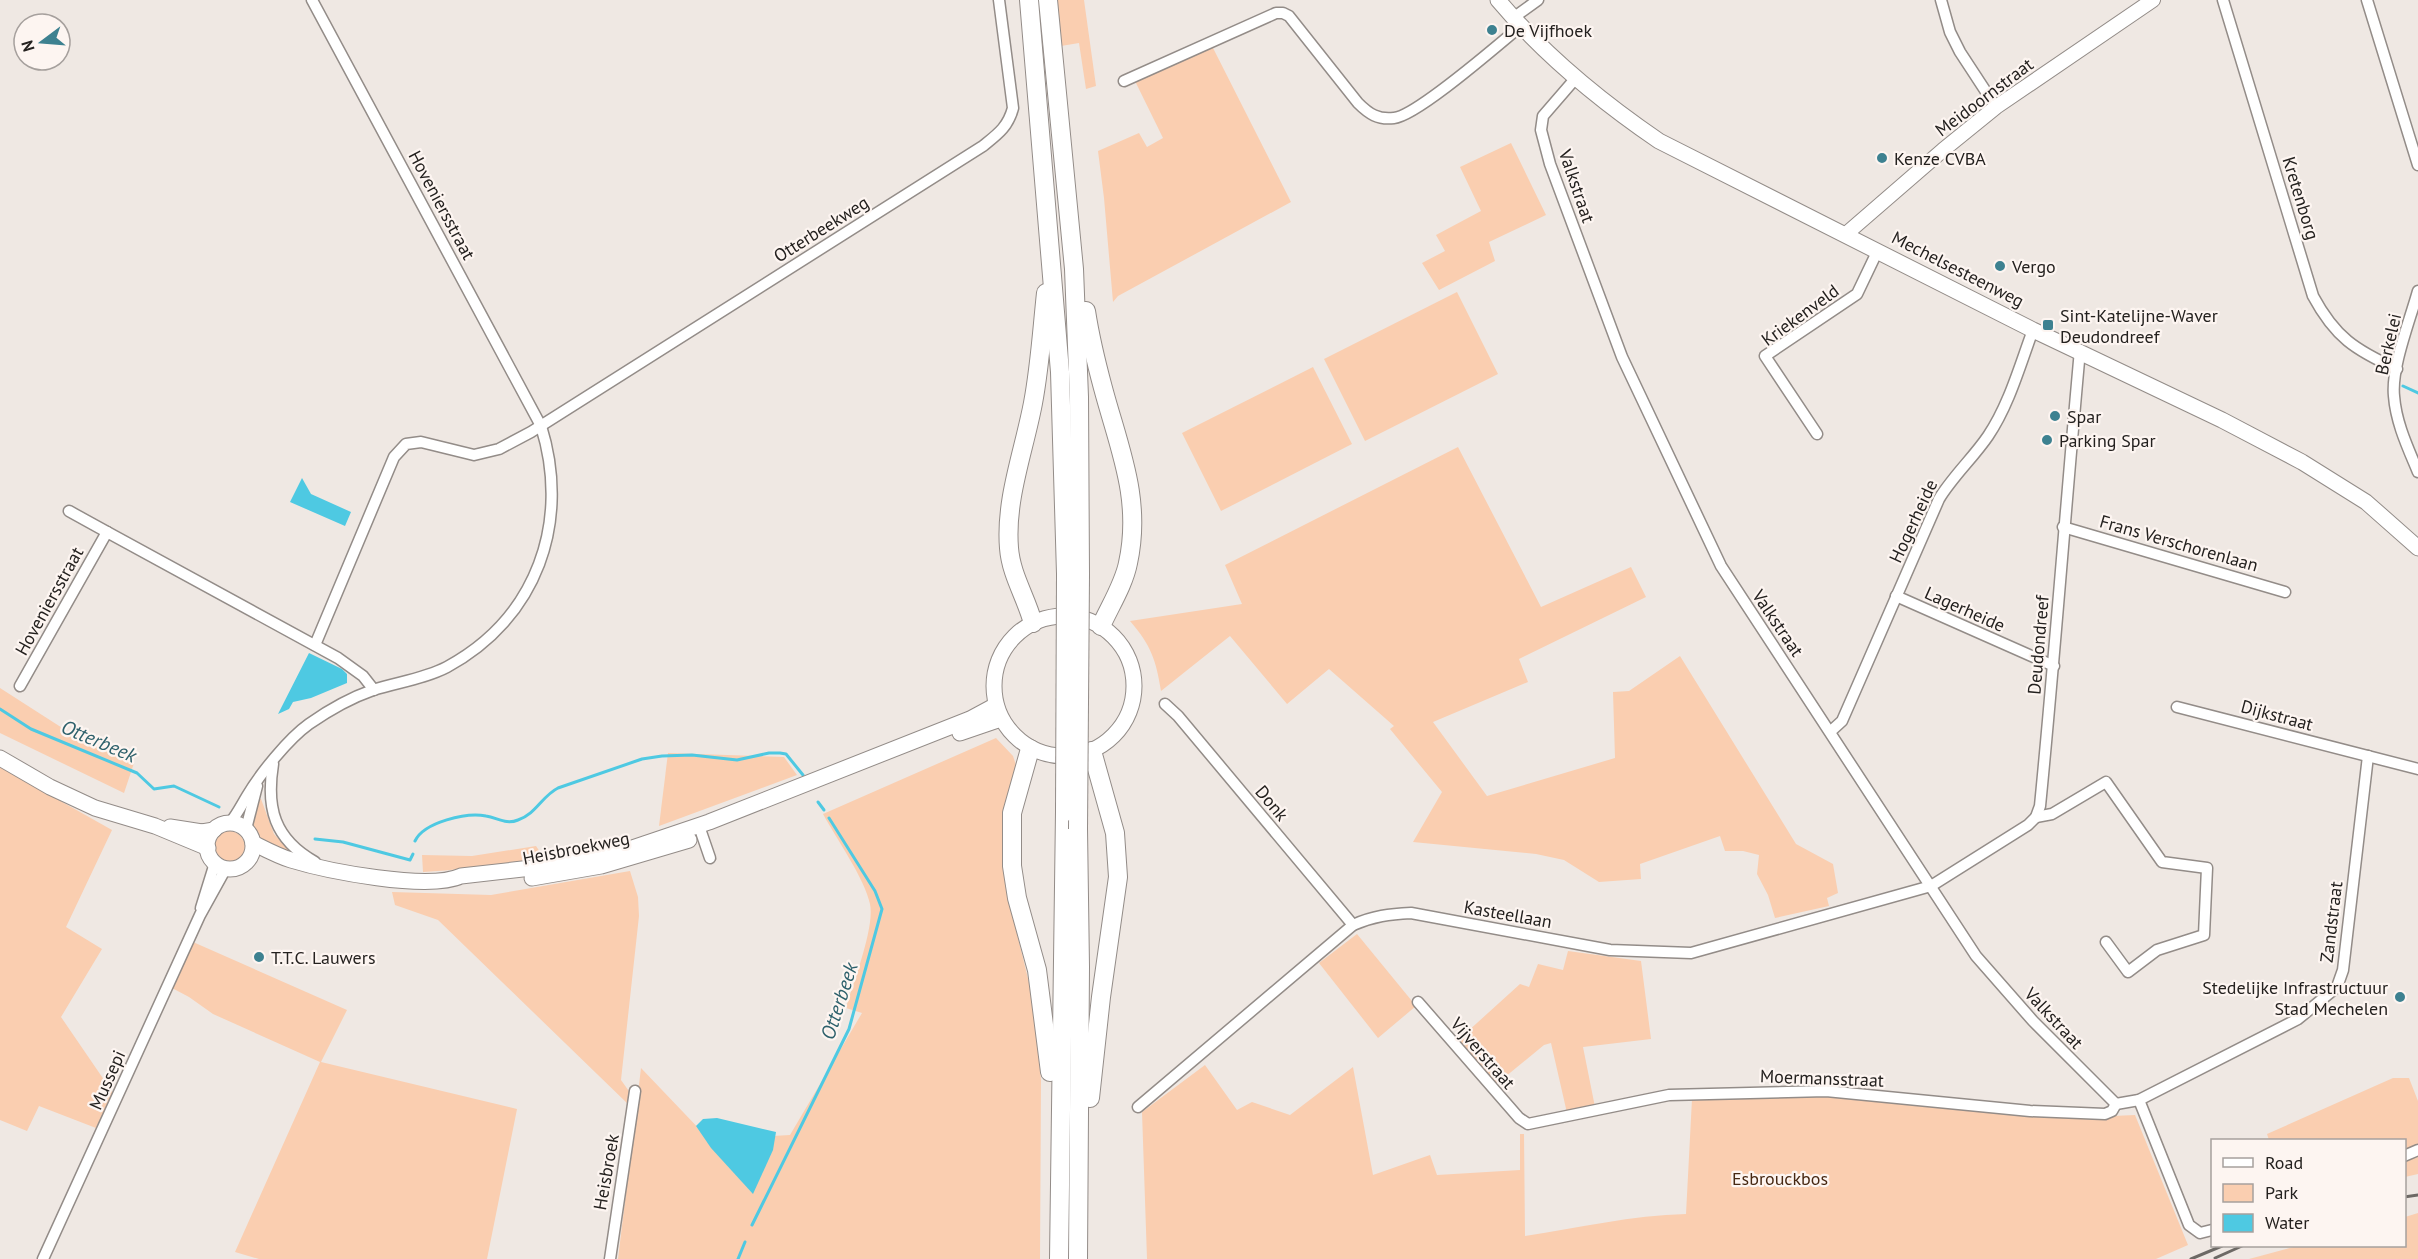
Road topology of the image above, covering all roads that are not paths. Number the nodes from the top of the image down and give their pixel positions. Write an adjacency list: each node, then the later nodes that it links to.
1 (312, 0): 24 (street, Hoveniersstraat)
2 (999, 0): 24 (street, Otterbeekweg)
3 (1029, 0): 18 (highway)
4 (1048, 0): 19 (highway)
5 (1498, 0): 11 (main road, Mechelsesteenweg)
6 (1538, 0): 11 (street)
7 (1941, 0): 14 (street)
8 (2153, 0): 14 (street, Meidoornstraat)
9 (2223, 0): 23 (street, Kretenborg)
10 (2367, 0): 15 (street)
11 (1517, 22): 12 (main road, Mechelsesteenweg); 13 (street)
12 (1575, 79): 16 (main road, Mechelsesteenweg); 43 (street, Valkstraat)
13 (1124, 81)
14 (1996, 107): 16 (street, Meidoornstraat)
15 (2418, 165)
16 (1846, 234): 17 (main road, Mechelsesteenweg)
17 (1878, 250): 21 (main road, Mechelsesteenweg); 25 (street, Kriekenveld)
18 (1052, 253): 31 (highway); 34 (highway)
19 (1074, 269): 31 (highway); 35 (highway)
20 (2418, 291): 23 (street, Berkelei)
21 (2033, 330): 22 (main road, Mechelsesteenweg); 33 (street, Hogerheide)
22 (2080, 350): 28 (street, Deudondreef); 30 (main road, Mechelsesteenweg)
23 (2397, 369): 26 (street, Berkelei)
24 (541, 426): 36 (street); 39 (street, Hoveniersstraat)
25 (1817, 434)
26 (2418, 472)
27 (69, 511): 29 (street)
28 (2063, 527): 32 (street, Frans Verschorenlaan); 37 (street, Deudondreef)
29 (107, 532): 36 (street); 38 (street, Hoveniersstraat)
30 (2417, 544)
31 (1073, 574): 69 (highway, bridge); 71 (highway, bridge)
32 (2285, 592)
33 (1896, 596): 37 (street, Lagerheide); 43 (street, Hogerheide)
34 (1033, 623): 35 (main road); 42 (main road)
35 (1101, 626): 45 (main road)
36 (315, 645): 39 (street)
37 (2054, 666): 51 (street, Deudondreef)
38 (20, 686)
39 (374, 690): 48 (street, Hoveniersstraat)
40 (1165, 704): 62 (street, Donk)
41 (2177, 707): 46 (street, Dijkstraat)
42 (998, 712): 44 (main road); 55 (main road, Heisbroekweg)
43 (1831, 731): 61 (street, Valkstraat)
44 (1030, 748): 45 (main road); 69 (highway)
45 (1092, 751): 71 (highway)
46 (2368, 756): 49 (street); 66 (street, Zandstraat)
47 (0, 758): 53 (main road)
48 (273, 761): 50 (street, Hoveniersstraat); 60 (street)
49 (2418, 769)
50 (257, 783): 52 (street, Hoveniersstraat); 56 (street, Hoveniersstraat)
51 (2036, 817): 61 (street); 63 (street)
52 (230, 823): 54 (main road); 56 (main road, Heisbroekweg)
53 (155, 826): 54 (main road); 57 (main road)
54 (214, 830): 57 (main road)
55 (700, 831): 58 (street); 60 (main road, Heisbroekweg)
56 (249, 843): 59 (main road, Heisbroekweg); 60 (main road, Heisbroekweg)
57 (208, 848): 59 (main road)
58 (710, 858)
59 (221, 866): 73 (street, Mussepi)
60 (327, 869)
61 (1931, 886): 62 (street, Kasteellaan); 67 (street, Valkstraat)
62 (1353, 925): 68 (street, Kasteellaan)
63 (2106, 942)
64 (1418, 1002): 70 (street, Vijverstraat)
65 (635, 1091): 74 (street, Heisbroek)
66 (2139, 1100): 67 (street); 72 (street)
67 (2116, 1104): 70 (street, Moermansstraat)
68 (1138, 1107)
69 (1060, 1118): 75 (highway)
70 (1525, 1122)
71 (1079, 1137): 76 (highway)
72 (2211, 1230)
73 (43, 1259)
74 (609, 1259)
75 (1059, 1259)
76 (1078, 1259)

